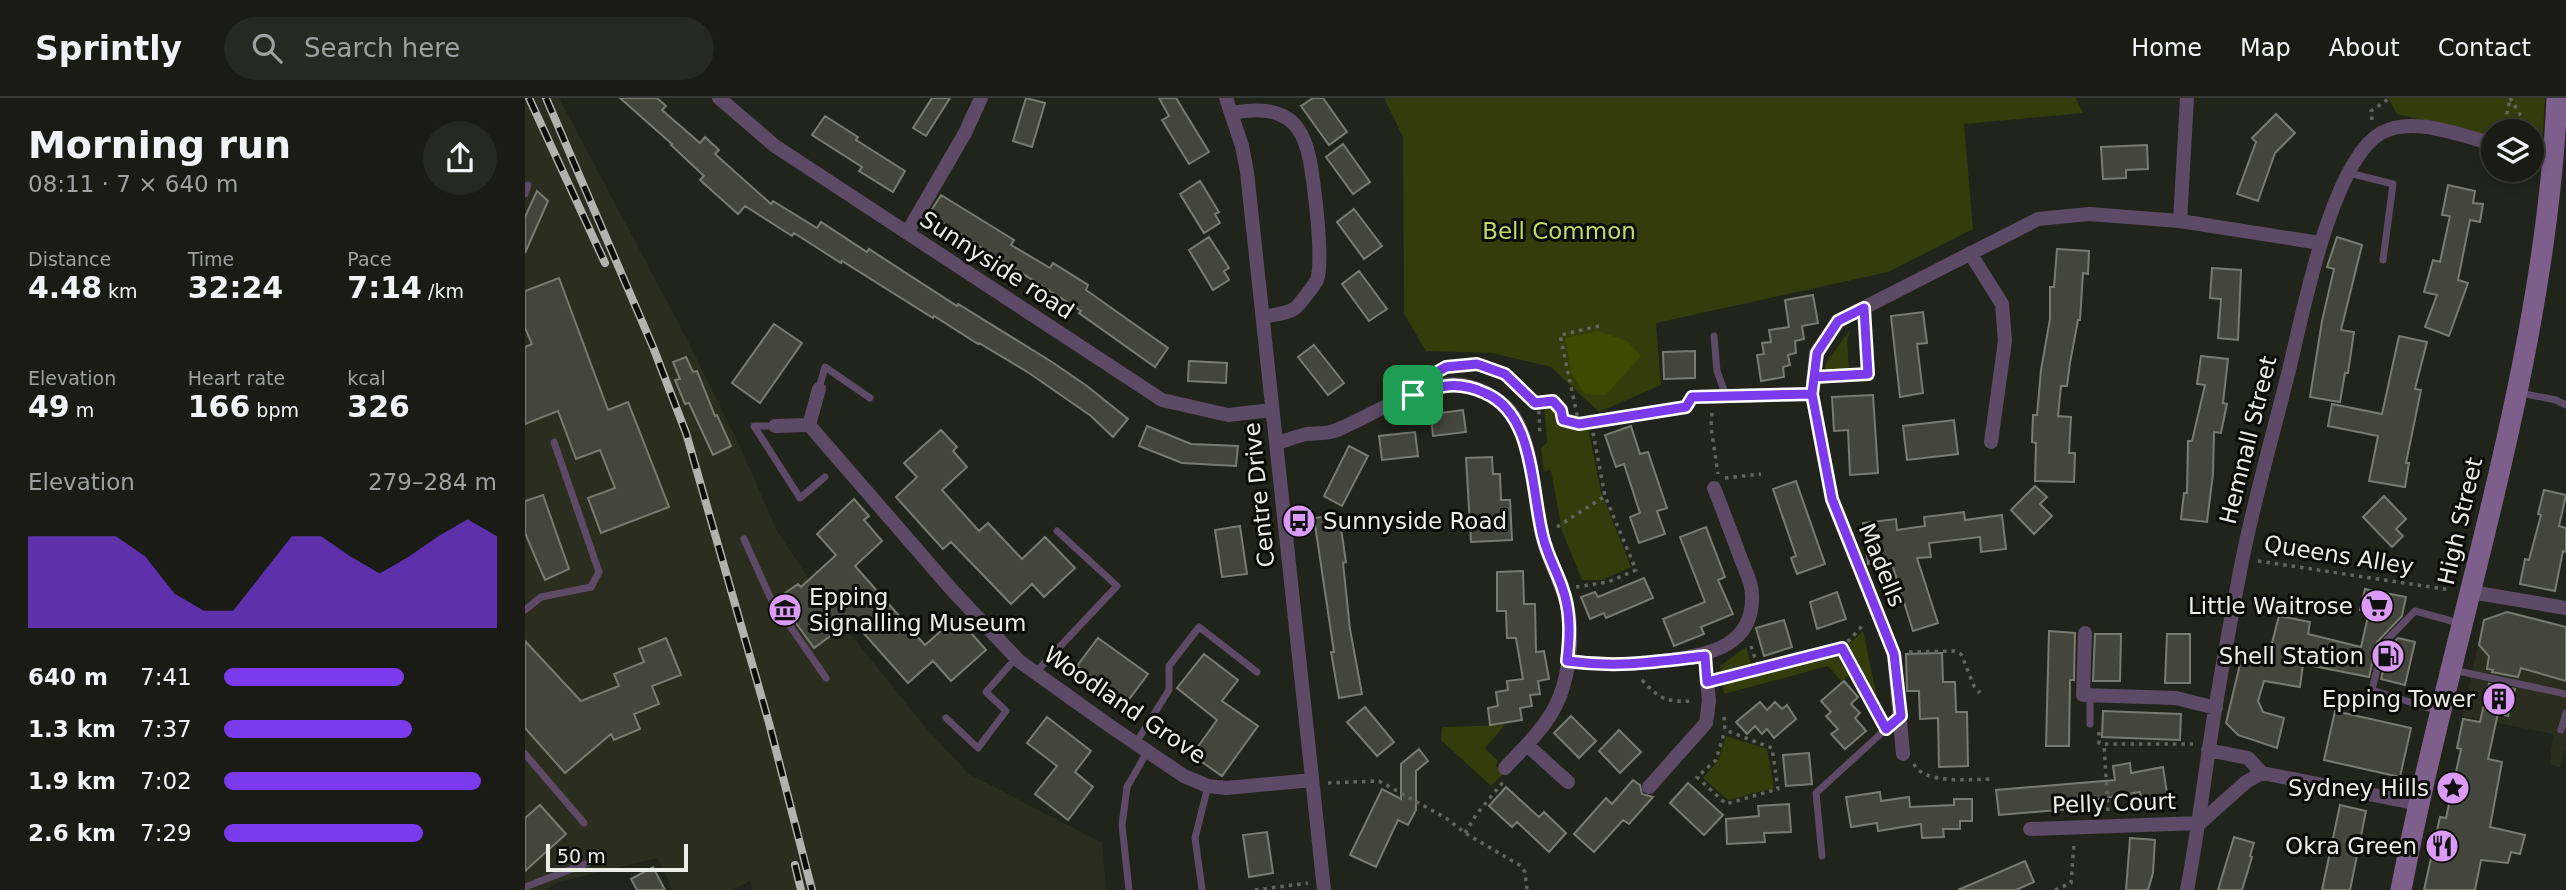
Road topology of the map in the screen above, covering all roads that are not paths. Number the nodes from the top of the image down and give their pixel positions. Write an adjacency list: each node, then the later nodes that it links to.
1 (719, 98): 14 (street, Sunnyside road)
2 (981, 98): 14 (street)
3 (1226, 98): 6 (street, Centre Drive)
4 (2187, 98): 13 (street)
5 (2557, 98): 9 (main road, High Street)
6 (1232, 113): 19 (street, Centre Drive); 19 (street)
7 (2481, 141): 10 (street, Hemnall Street)
8 (2544, 158): 9 (street)
9 (2554, 160): 23 (main road, High Street)
10 (2348, 173): 15 (street, Hemnall Street); 17 (lane)
11 (528, 185): 12 (lane)
12 (525, 194)
13 (2180, 221): 15 (street, Madells); 16 (street, Madells)
14 (907, 233): 29 (street, Sunnyside road)
15 (2320, 243): 53 (street, Hemnall Street)
16 (1970, 253): 18 (street, Madells); 33 (street)
17 (2383, 260)
18 (1864, 308): 21 (lane); 24 (street, Madells)
19 (1262, 317): 29 (street, Centre Drive)
20 (1714, 335): 25 (lane)
21 (1868, 374)
22 (819, 389): 27 (lane); 30 (street)
23 (2516, 392): 28 (lane); 39 (main road, High Street)
24 (1812, 394): 25 (street); 56 (street, Madells)
25 (1720, 396): 26 (street)
26 (1692, 397)
27 (870, 398)
28 (2566, 405)
29 (1272, 411): 34 (street, Centre Drive)
30 (809, 425): 31 (street); 45 (street, Woodland Grove)
31 (775, 426): 35 (lane)
32 (554, 442): 41 (lane)
33 (1991, 442)
34 (1277, 443): 46 (street); 67 (street, Centre Drive)
35 (825, 477)
36 (1717, 483): 44 (street)
37 (1057, 531): 49 (lane)
38 (744, 539): 50 (lane)
39 (2470, 594): 40 (street); 42 (main road, High Street)
40 (2566, 608)
41 (525, 610)
42 (2463, 624): 47 (main road, High Street); 54 (lane)
43 (2085, 634): 52 (street)
44 (1705, 656): 46 (street); 70 (street)
45 (1016, 658): 49 (street, Woodland Grove); 57 (lane)
46 (1567, 661): 60 (street)
47 (2452, 670): 51 (lane); 54 (main road, High Street)
48 (1257, 671): 62 (lane)
49 (1035, 673): 62 (street, Woodland Grove)
50 (826, 678)
51 (2566, 694)
52 (2090, 695): 53 (street); 58 (lane)
53 (2216, 708): 61 (street, Hemnall Street)
54 (2442, 712): 71 (main road, High Street)
55 (2566, 713): 59 (lane)
56 (1901, 716): 63 (street, Madells); 75 (lane)
57 (946, 718)
58 (2090, 723)
59 (2561, 730)
60 (1527, 745): 65 (street); 68 (street)
61 (2209, 747): 66 (street); 73 (street, Hemnall Street)
62 (1142, 748): 69 (street, Woodland Grove); 80 (lane)
63 (1903, 752)
64 (525, 754): 72 (lane)
65 (1509, 764)
66 (2262, 773): 71 (street); 73 (street)
67 (1312, 782): 69 (street, Woodland Grove); 77 (street, Centre Drive)
68 (1568, 782)
69 (1208, 786): 79 (lane)
70 (1649, 787)
71 (2419, 804): 82 (main road, High Street)
72 (584, 822)
73 (2200, 823): 74 (street, Pelly Court); 81 (street, Hemnall Street)
74 (2030, 829)
75 (1822, 856)
76 (603, 858): 78 (lane)
77 (1324, 885)
78 (525, 887)
79 (1202, 888)
80 (1129, 890)
81 (2187, 890)
82 (2401, 890)

